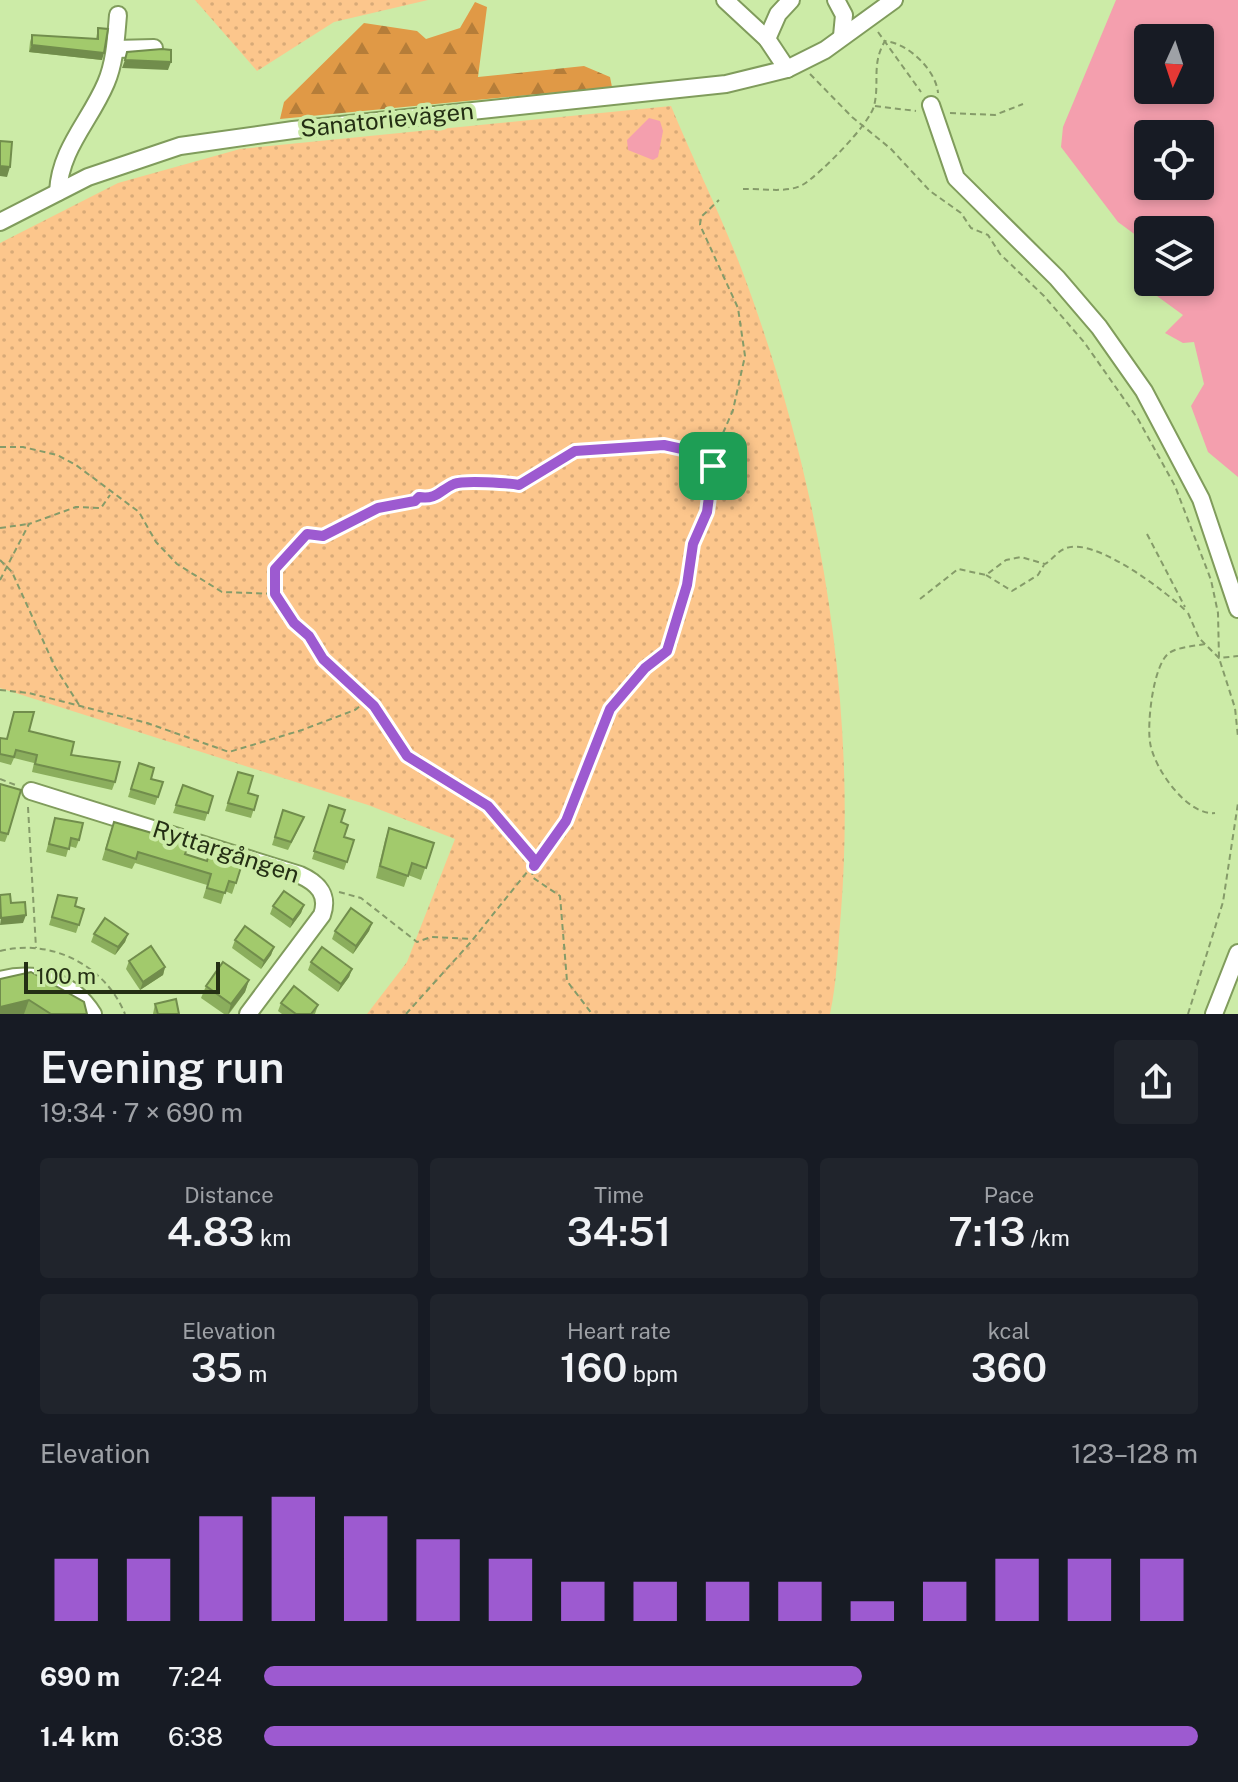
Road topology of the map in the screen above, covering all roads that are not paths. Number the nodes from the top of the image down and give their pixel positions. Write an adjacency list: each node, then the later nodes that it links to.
1 (725, 0): 7 (street)
2 (791, 0): 7 (street)
3 (836, 0): 6 (street)
4 (894, 0): 6 (street, Sanatorievägen)
5 (118, 15): 9 (street)
6 (842, 36): 10 (street, Sanatorievägen)
7 (767, 39): 10 (street)
8 (154, 48): 9 (street)
9 (115, 49): 12 (street)
10 (794, 66): 12 (street, Sanatorievägen)
11 (932, 108): 14 (street)
12 (58, 192): 13 (street, Sanatorievägen)
13 (0, 222)
14 (1238, 609)
15 (31, 791): 19 (street, Ryttargången)
16 (1238, 953): 20 (street)
17 (0, 980): 18 (street)
18 (93, 1014)
19 (248, 1014)
20 (1214, 1014)

